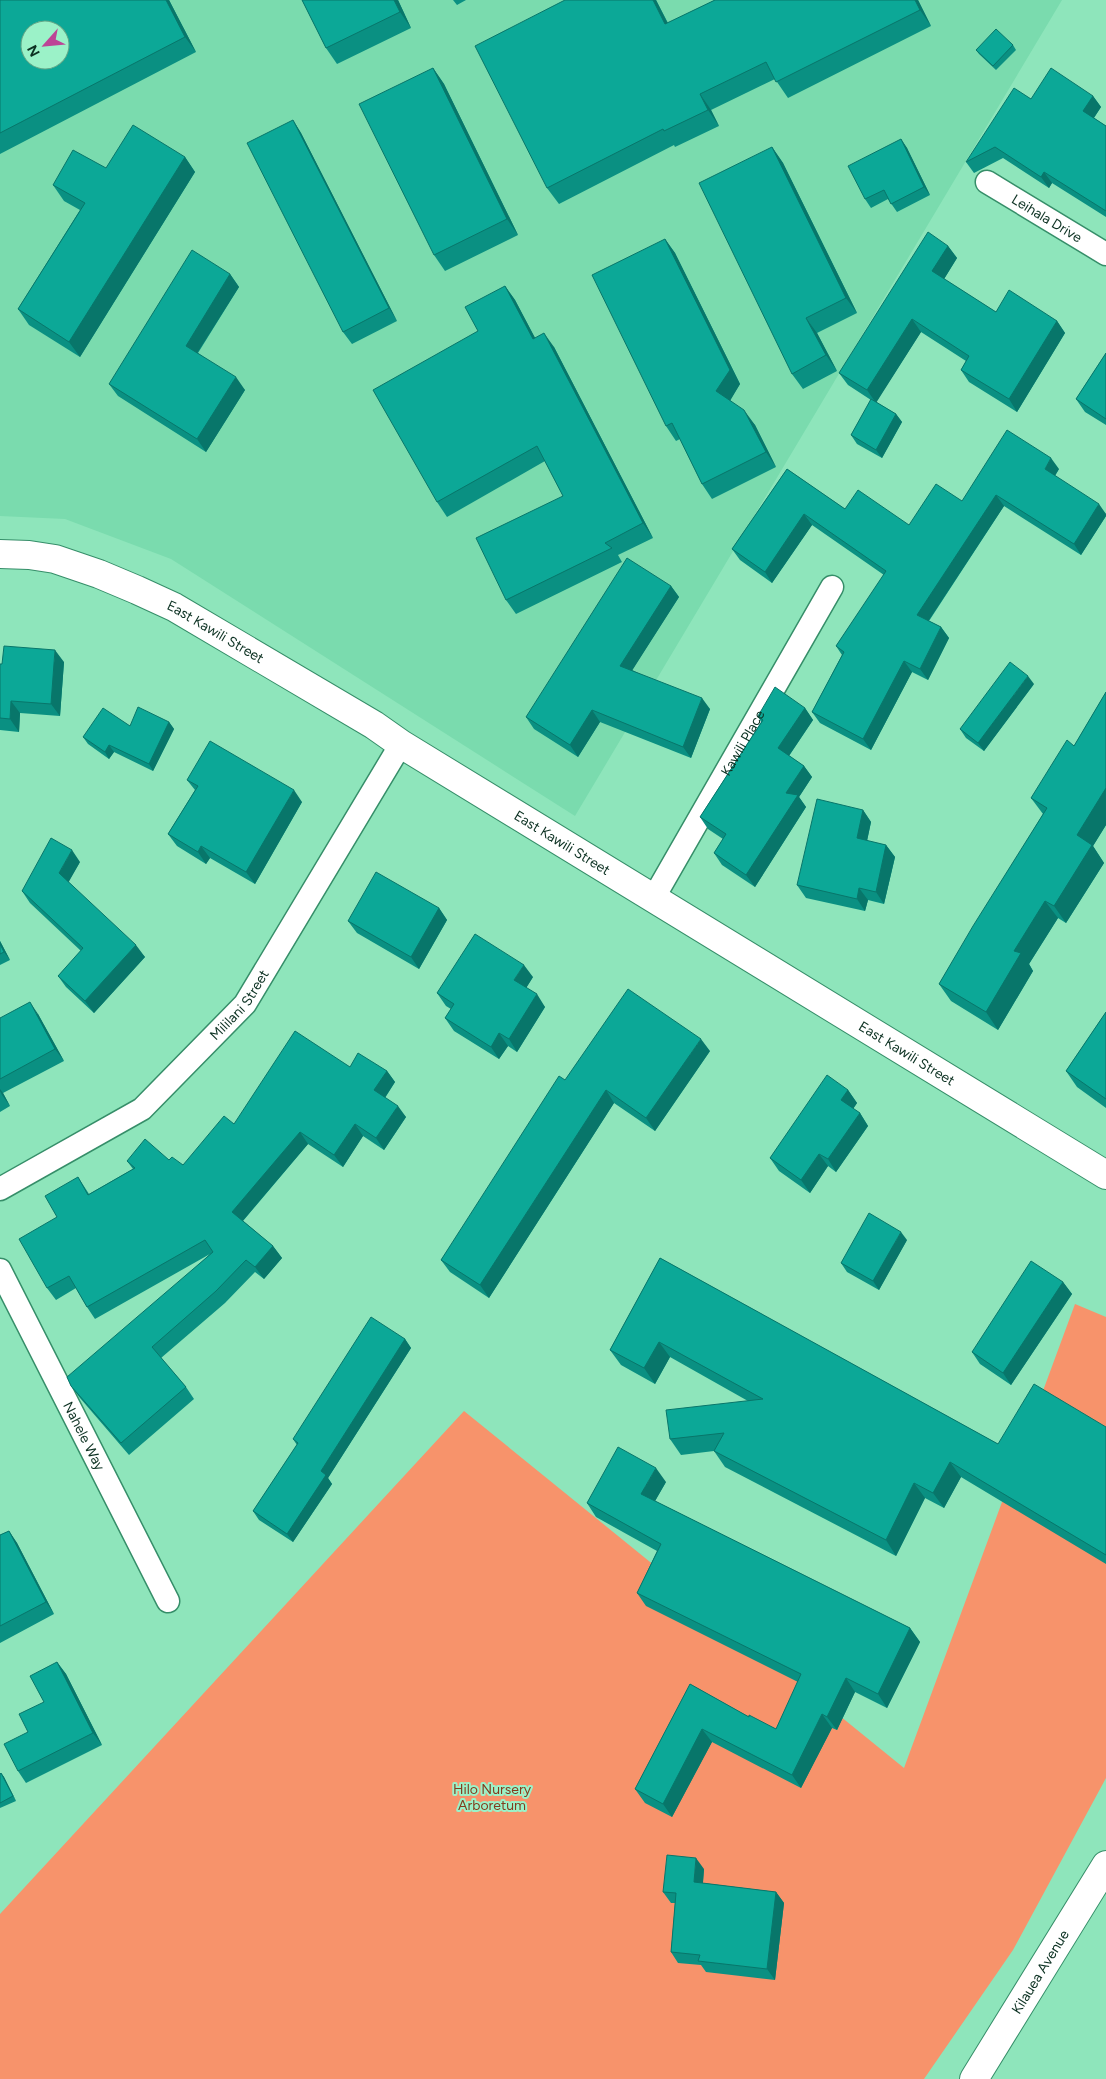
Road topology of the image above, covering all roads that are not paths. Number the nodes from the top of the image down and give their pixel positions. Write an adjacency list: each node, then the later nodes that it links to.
1 (987, 182): 2 (street, Leihala Drive)
2 (1106, 254)
3 (0, 554): 5 (street, East Kawili Street)
4 (832, 586): 6 (street, Kawili Place)
5 (401, 744): 6 (street, East Kawili Street); 8 (street, Mililani Street)
6 (653, 899): 7 (street, East Kawili Street)
7 (1106, 1175)
8 (0, 1189)
9 (0, 1270): 10 (street, Nahele Way)
10 (168, 1601)
11 (1106, 1864): 12 (street, Kilauea Avenue)
12 (974, 2079)

